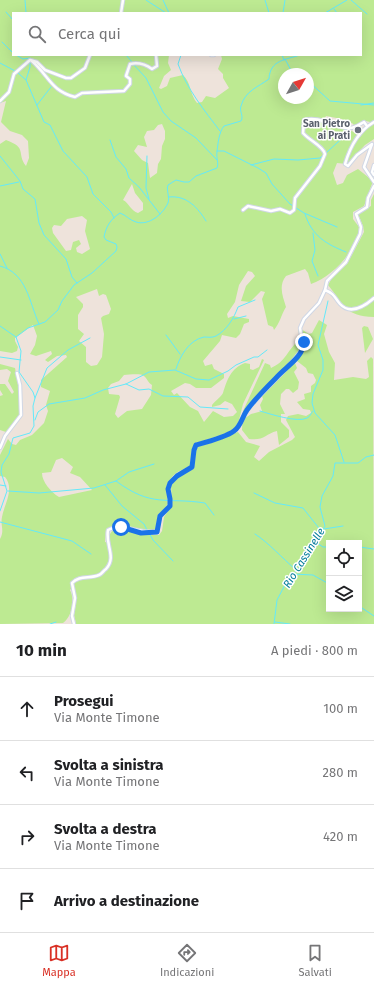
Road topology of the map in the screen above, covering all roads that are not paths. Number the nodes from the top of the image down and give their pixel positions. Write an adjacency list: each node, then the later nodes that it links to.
1 (123, 0): 2 (street)
2 (121, 12)
3 (90, 56): 5 (street)
4 (156, 56): 5 (street)
5 (32, 61): 6 (street)
6 (0, 101)
7 (374, 122): 8 (street)
8 (368, 126): 11 (street); 15 (street)
9 (374, 165): 10 (street)
10 (374, 175)
11 (374, 182)
12 (374, 186): 14 (street)
13 (374, 191): 14 (street)
14 (370, 194): 16 (street)
15 (243, 210)
16 (324, 290): 17 (street); 20 (street)
17 (374, 298)
18 (17, 373): 19 (street)
19 (0, 448)
20 (74, 624)

